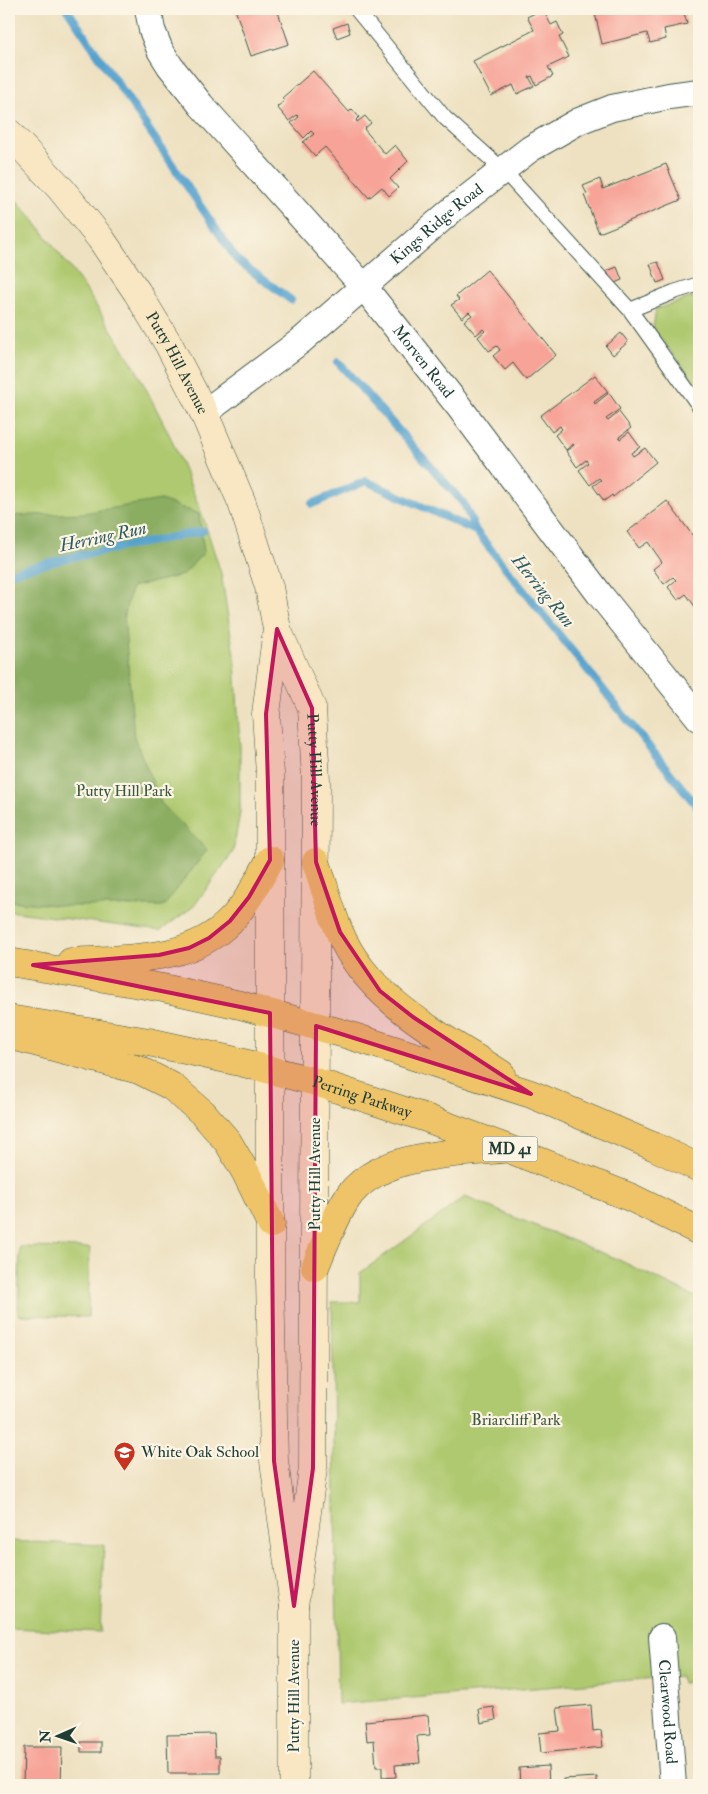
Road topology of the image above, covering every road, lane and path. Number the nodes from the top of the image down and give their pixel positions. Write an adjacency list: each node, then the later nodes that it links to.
1 (148, 9): 7 (street, Morven Road)
2 (356, 9): 5 (lane)
3 (699, 92): 5 (street, Kings Ridge Road)
4 (9, 133): 10 (main road, Putty Hill Avenue)
5 (503, 170): 7 (street, Kings Ridge Road); 8 (lane)
6 (699, 284): 8 (lane)
7 (364, 287): 10 (street, Kings Ridge Road); 12 (street, Morven Road)
8 (630, 310): 9 (lane)
9 (699, 406)
10 (204, 413): 11 (main road, Putty Hill Avenue)
11 (277, 629): 13 (main road, Putty Hill Avenue); 14 (main road, Putty Hill Avenue)
12 (699, 718)
13 (270, 860): 15 (main road); 16 (main road, Putty Hill Avenue)
14 (316, 862): 18 (main road, Putty Hill Avenue); 22 (main road)
15 (21, 963): 16 (main road)
16 (270, 1013): 18 (main road); 20 (main road, Putty Hill Avenue)
17 (9, 1019): 20 (main road, Perring Parkway / MD 41)
18 (316, 1026): 21 (main road, Putty Hill Avenue); 22 (main road)
19 (9, 1035): 25 (main road)
20 (270, 1069): 21 (main road, Perring Parkway / MD 41); 25 (main road, Putty Hill Avenue)
21 (316, 1082): 23 (main road, Perring Parkway / MD 41); 27 (main road, Putty Hill Avenue)
22 (531, 1094): 24 (main road)
23 (509, 1148): 26 (main road, Perring Parkway / MD 41); 27 (main road)
24 (699, 1168)
25 (271, 1224): 28 (main road, Putty Hill Avenue)
26 (699, 1231)
27 (315, 1267): 28 (main road, Putty Hill Avenue)
28 (294, 1606): 30 (main road, Putty Hill Avenue)
29 (662, 1637): 31 (street, Clearwood Road)
30 (294, 1785)
31 (673, 1785)

